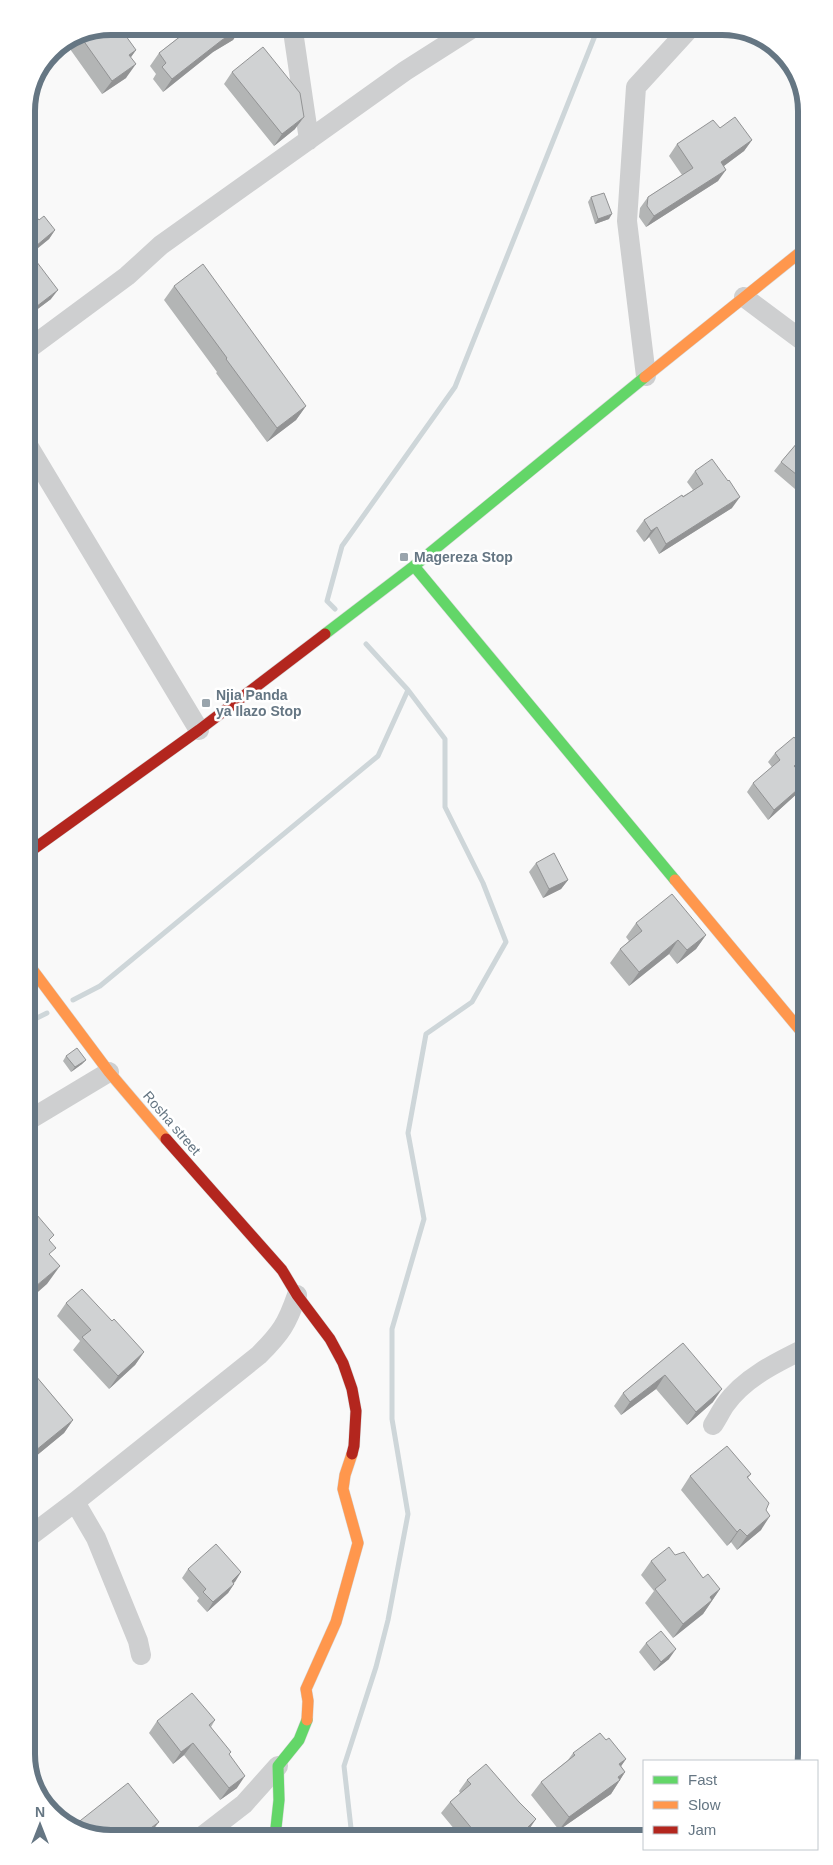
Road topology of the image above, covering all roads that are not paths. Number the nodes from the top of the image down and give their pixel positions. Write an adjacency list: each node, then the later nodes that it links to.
1 (294, 35): 4 (street)
2 (462, 35): 4 (street)
3 (684, 35): 9 (street)
4 (309, 140): 8 (street)
5 (798, 254): 6 (main road)
6 (744, 297): 7 (street); 9 (main road)
7 (798, 337)
8 (35, 344)
9 (646, 376): 11 (main road)
10 (35, 457): 12 (street)
11 (414, 566): 12 (main road); 15 (main road)
12 (199, 730): 13 (main road)
13 (35, 848)
14 (35, 973): 16 (main road, Rosha street)
15 (798, 1028)
16 (109, 1072): 17 (street); 18 (main road, Rosha street)
17 (35, 1116)
18 (298, 1295): 21 (street); 24 (main road, Rosha street)
19 (798, 1352): 20 (street)
20 (713, 1425)
21 (76, 1502): 22 (street); 23 (street)
22 (35, 1532)
23 (141, 1655)
24 (278, 1766): 25 (street); 26 (main road)
25 (210, 1830)
26 (276, 1830)

